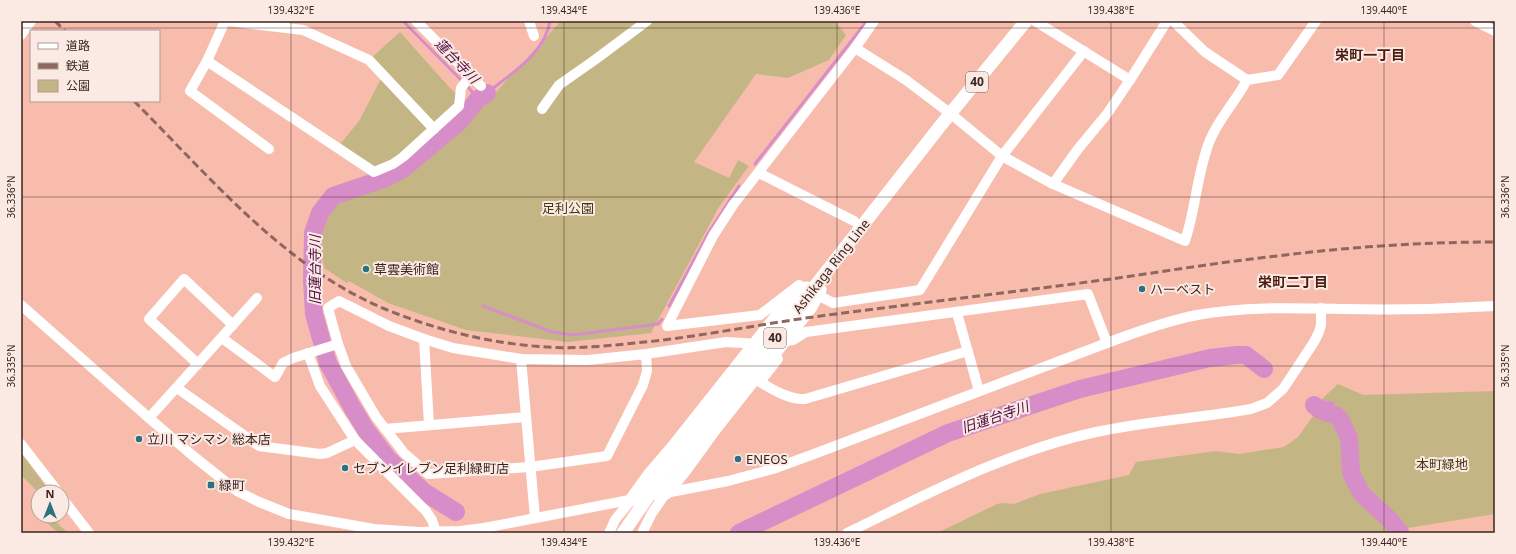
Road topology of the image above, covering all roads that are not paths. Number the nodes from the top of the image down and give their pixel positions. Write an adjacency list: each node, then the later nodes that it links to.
1 (31, 21): 14 (street)
2 (226, 21): 18 (street); 25 (street)
3 (416, 21): 19 (street)
4 (529, 21): 15 (street)
5 (647, 21): 23 (street)
6 (874, 21): 16 (street)
7 (1026, 21): 24 (main road, Ashikaga Ring Line / 40)
8 (1035, 21): 17 (street)
9 (1167, 21): 20 (street)
10 (1173, 21): 21 (street)
11 (1316, 21): 21 (street)
12 (1475, 21): 13 (street)
13 (1495, 31)
14 (21, 35)
15 (534, 36)
16 (855, 48): 24 (street); 28 (street)
17 (1084, 51): 20 (street); 27 (street)
18 (207, 61): 25 (street); 26 (street)
19 (470, 75): 22 (street); 25 (street)
20 (1130, 80): 29 (street)
21 (1247, 80): 29 (street)
22 (481, 86)
23 (542, 109)
24 (951, 114): 27 (street); 31 (main road, Ashikaga Ring Line / 40)
25 (434, 129)
26 (269, 148)
27 (1002, 156): 28 (street); 29 (street)
28 (759, 173): 30 (street)
29 (1053, 184)
30 (854, 221)
31 (822, 277): 58 (main road); 59 (main road); 68 (main road, Ashikaga Ring Line / 40)
32 (257, 298): 37 (street)
33 (21, 305): 51 (street)
34 (1495, 306): 35 (street)
35 (1322, 308): 41 (street); 70 (street)
36 (957, 312): 40 (street); 41 (street); 43 (street)
37 (233, 325): 38 (street); 47 (street)
38 (222, 338): 44 (street); 47 (street)
39 (424, 339): 42 (street); 46 (street); 52 (street)
40 (793, 340): 43 (street); 45 (street)
41 (1107, 343): 49 (street)
42 (334, 345): 44 (street); 53 (street)
43 (968, 351): 49 (street)
44 (310, 352): 54 (street)
45 (646, 354): 46 (street); 56 (street)
46 (521, 359): 50 (street)
47 (198, 364): 48 (street)
48 (177, 388): 51 (street); 54 (street)
49 (979, 391): 58 (street)
50 (526, 417): 52 (street); 56 (street)
51 (149, 418): 62 (street)
52 (429, 425): 53 (street)
53 (385, 429): 56 (street)
54 (355, 440): 65 (street)
55 (21, 444): 57 (street)
56 (530, 467): 61 (street)
57 (52, 484)
58 (666, 493): 59 (street); 69 (street)
59 (631, 500): 61 (street); 67 (street)
60 (70, 508): 66 (street)
61 (535, 518): 64 (street)
62 (335, 528): 63 (street)
63 (346, 529): 65 (street)
64 (484, 530): 65 (street)
65 (436, 532)
66 (89, 533)
67 (609, 533)
68 (623, 533)
69 (642, 533)
70 (847, 533)

